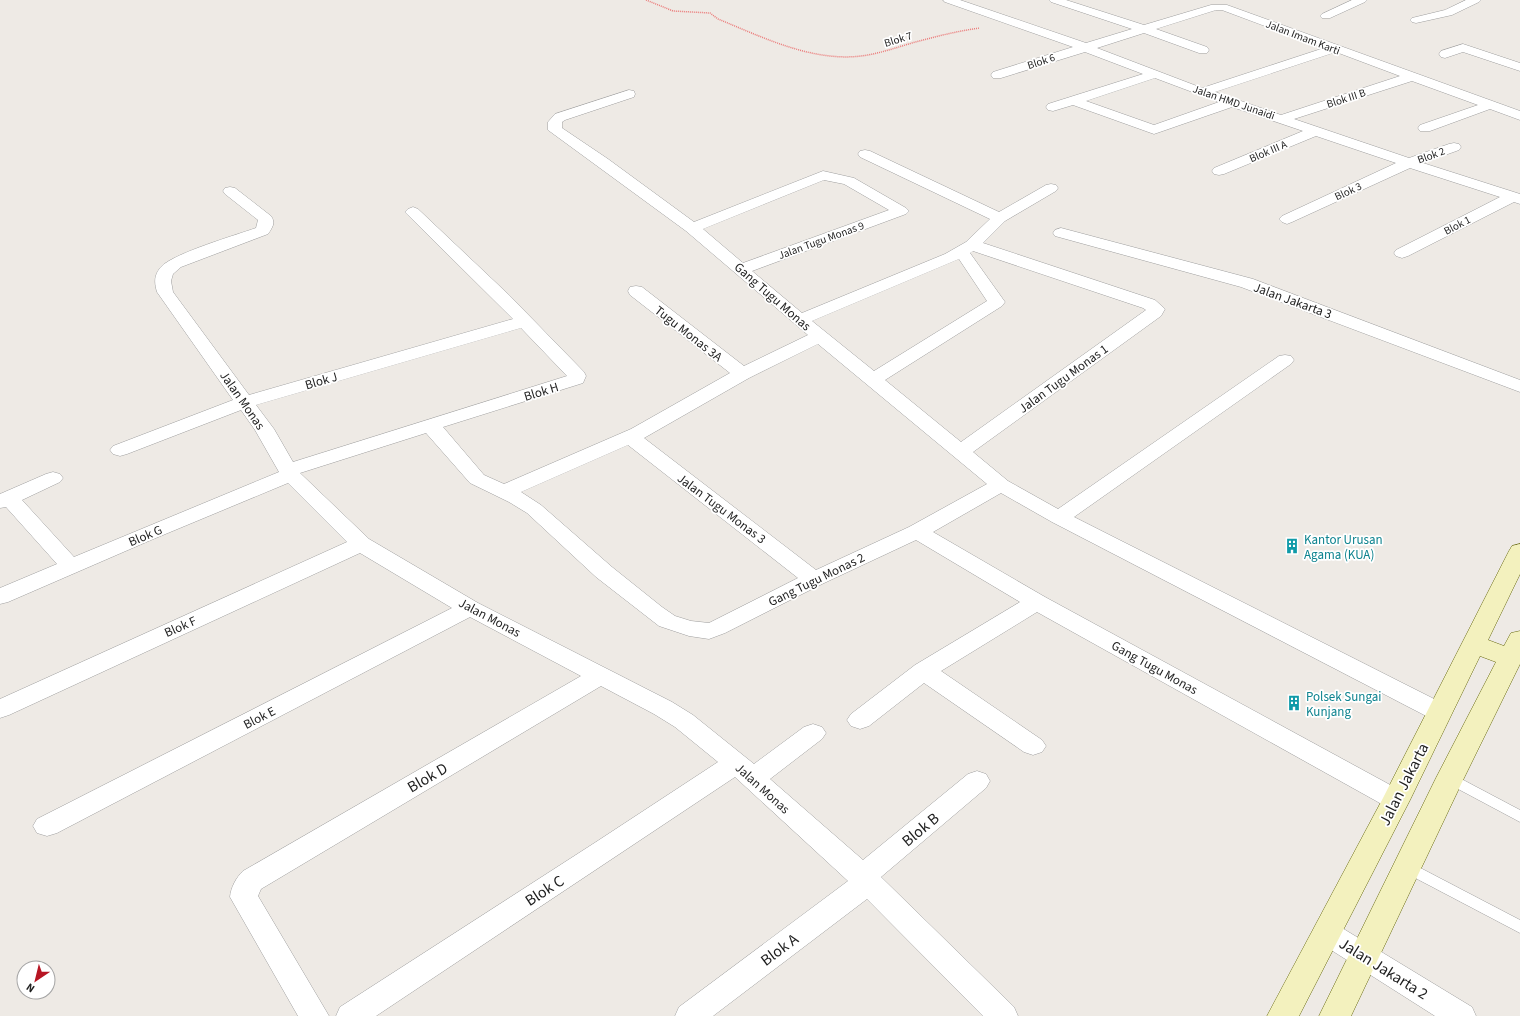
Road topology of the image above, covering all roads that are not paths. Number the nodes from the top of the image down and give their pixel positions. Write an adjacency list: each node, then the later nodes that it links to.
1 (949, 0): 8 (street, Jalan HMD Junaidi)
2 (1055, 0): 7 (street)
3 (1361, 0): 5 (street)
4 (1475, 0): 6 (street)
5 (1326, 16)
6 (1416, 20)
7 (1144, 28): 8 (street, Jalan Imam Karti); 9 (street, Jalan Imam Karti); 10 (street)
8 (1084, 47): 13 (street, Jalan HMD Junaidi); 14 (street, Blok 6)
9 (1334, 49): 15 (street, Jalan Imam Karti); 16 (street)
10 (1203, 50)
11 (1445, 54): 12 (street)
12 (1520, 67)
13 (1156, 74): 16 (street, Jalan HMD Junaidi); 18 (street)
14 (997, 75)
15 (1411, 77): 20 (street, Jalan Imam Karti); 23 (street, Blok III B)
16 (1202, 92): 19 (street, Jalan HMD Junaidi)
17 (629, 94): 36 (street, Gang Tugu Monas)
18 (1074, 101): 19 (street); 21 (street)
19 (1232, 102): 23 (street, Jalan HMD Junaidi)
20 (1490, 105): 22 (street, Jalan Imam Karti); 24 (street)
21 (1053, 108)
22 (1520, 116)
23 (1281, 119): 25 (street, Jalan HMD Junaidi)
24 (1425, 128)
25 (1316, 131): 28 (street, Jalan HMD Junaidi); 29 (street, Blok III A)
26 (1454, 147): 28 (street, Blok 2)
27 (865, 154): 34 (street)
28 (1409, 163): 32 (street, Jalan HMD Junaidi); 35 (street, Blok 3)
29 (1219, 171)
30 (1051, 188): 34 (street)
31 (230, 191): 49 (street, Jalan Monas)
32 (1516, 198): 39 (street, Blok 1)
33 (413, 212): 43 (street)
34 (1000, 218): 38 (street)
35 (1287, 220)
36 (692, 228): 40 (street, Gang Tugu Monas); 40 (street, Jalan Tugu Monas 9)
37 (1061, 233): 48 (street, Jalan Jakarta 3)
38 (967, 248): 42 (street); 47 (street); 53 (street, Jalan Tugu Monas 1)
39 (1402, 253)
40 (742, 269): 42 (street, Gang Tugu Monas)
41 (636, 291): 46 (street, Tugu Monas 3A)
42 (800, 320): 44 (street, Gang Tugu Monas)
43 (525, 321): 49 (street, Blok J); 50 (street, Blok H)
44 (820, 336): 46 (street); 47 (street, Gang Tugu Monas)
45 (1285, 360): 59 (street)
46 (742, 374): 51 (street)
47 (874, 380): 53 (street, Gang Tugu Monas)
48 (1520, 386)
49 (245, 402): 52 (street, Blok J); 54 (street, Jalan Monas)
50 (430, 426): 54 (street, Blok G); 57 (street, Gang Tugu Monas 2)
51 (629, 436): 57 (street); 64 (street, Jalan Tugu Monas 3)
52 (120, 450)
53 (961, 451): 56 (street, Gang Tugu Monas)
54 (289, 472): 61 (street, Jalan Monas); 63 (street, Blok G)
55 (53, 478): 58 (street)
56 (1000, 485): 59 (street, Gang Tugu Monas); 60 (street, Gang Tugu Monas 2)
57 (504, 492): 64 (street, Gang Tugu Monas 2)
58 (7, 503): 63 (street)
59 (1059, 518): 73 (street, Gang Tugu Monas)
60 (917, 532): 64 (street, Gang Tugu Monas 2); 66 (street, Gang Tugu Monas)
61 (361, 544): 67 (street, Jalan Monas); 72 (street, Blok F)
62 (1520, 551): 68 (main road, Jalan Jakarta)
63 (71, 566): 65 (street, Blok G)
64 (814, 578)
65 (0, 597)
66 (1037, 602): 70 (street); 80 (street, Gang Tugu Monas)
67 (470, 608): 71 (street, Jalan Monas); 82 (street, Blok E)
68 (1474, 644): 69 (main road); 73 (main road, Jalan Jakarta)
69 (1515, 649): 78 (main road)
70 (924, 671): 74 (street); 76 (street)
71 (601, 675): 77 (street, Jalan Monas); 88 (street, Blok D)
72 (0, 710)
73 (1440, 712): 80 (main road, Jalan Jakarta)
74 (860, 720)
75 (813, 733): 77 (street, Blok C)
76 (1033, 746)
77 (745, 770): 84 (street, Jalan Monas); 89 (street, Blok C)
78 (1450, 778): 81 (lane); 83 (main road)
79 (977, 781): 84 (street, Blok B)
80 (1396, 800): 86 (main road, Jalan Jakarta)
81 (1520, 817)
82 (47, 826)
83 (1407, 867): 85 (lane); 87 (main road)
84 (865, 880): 90 (street, Blok A); 91 (street, Jalan Monas)
85 (1520, 927)
86 (1327, 933): 87 (street, Jalan Jakarta 2); 92 (main road, Jalan Jakarta)
87 (1365, 955): 93 (main road); 94 (street, Jalan Jakarta 2)
88 (314, 1016)
89 (351, 1016)
90 (690, 1016)
91 (1002, 1016)
92 (1284, 1016)
93 (1335, 1016)
94 (1461, 1016)

